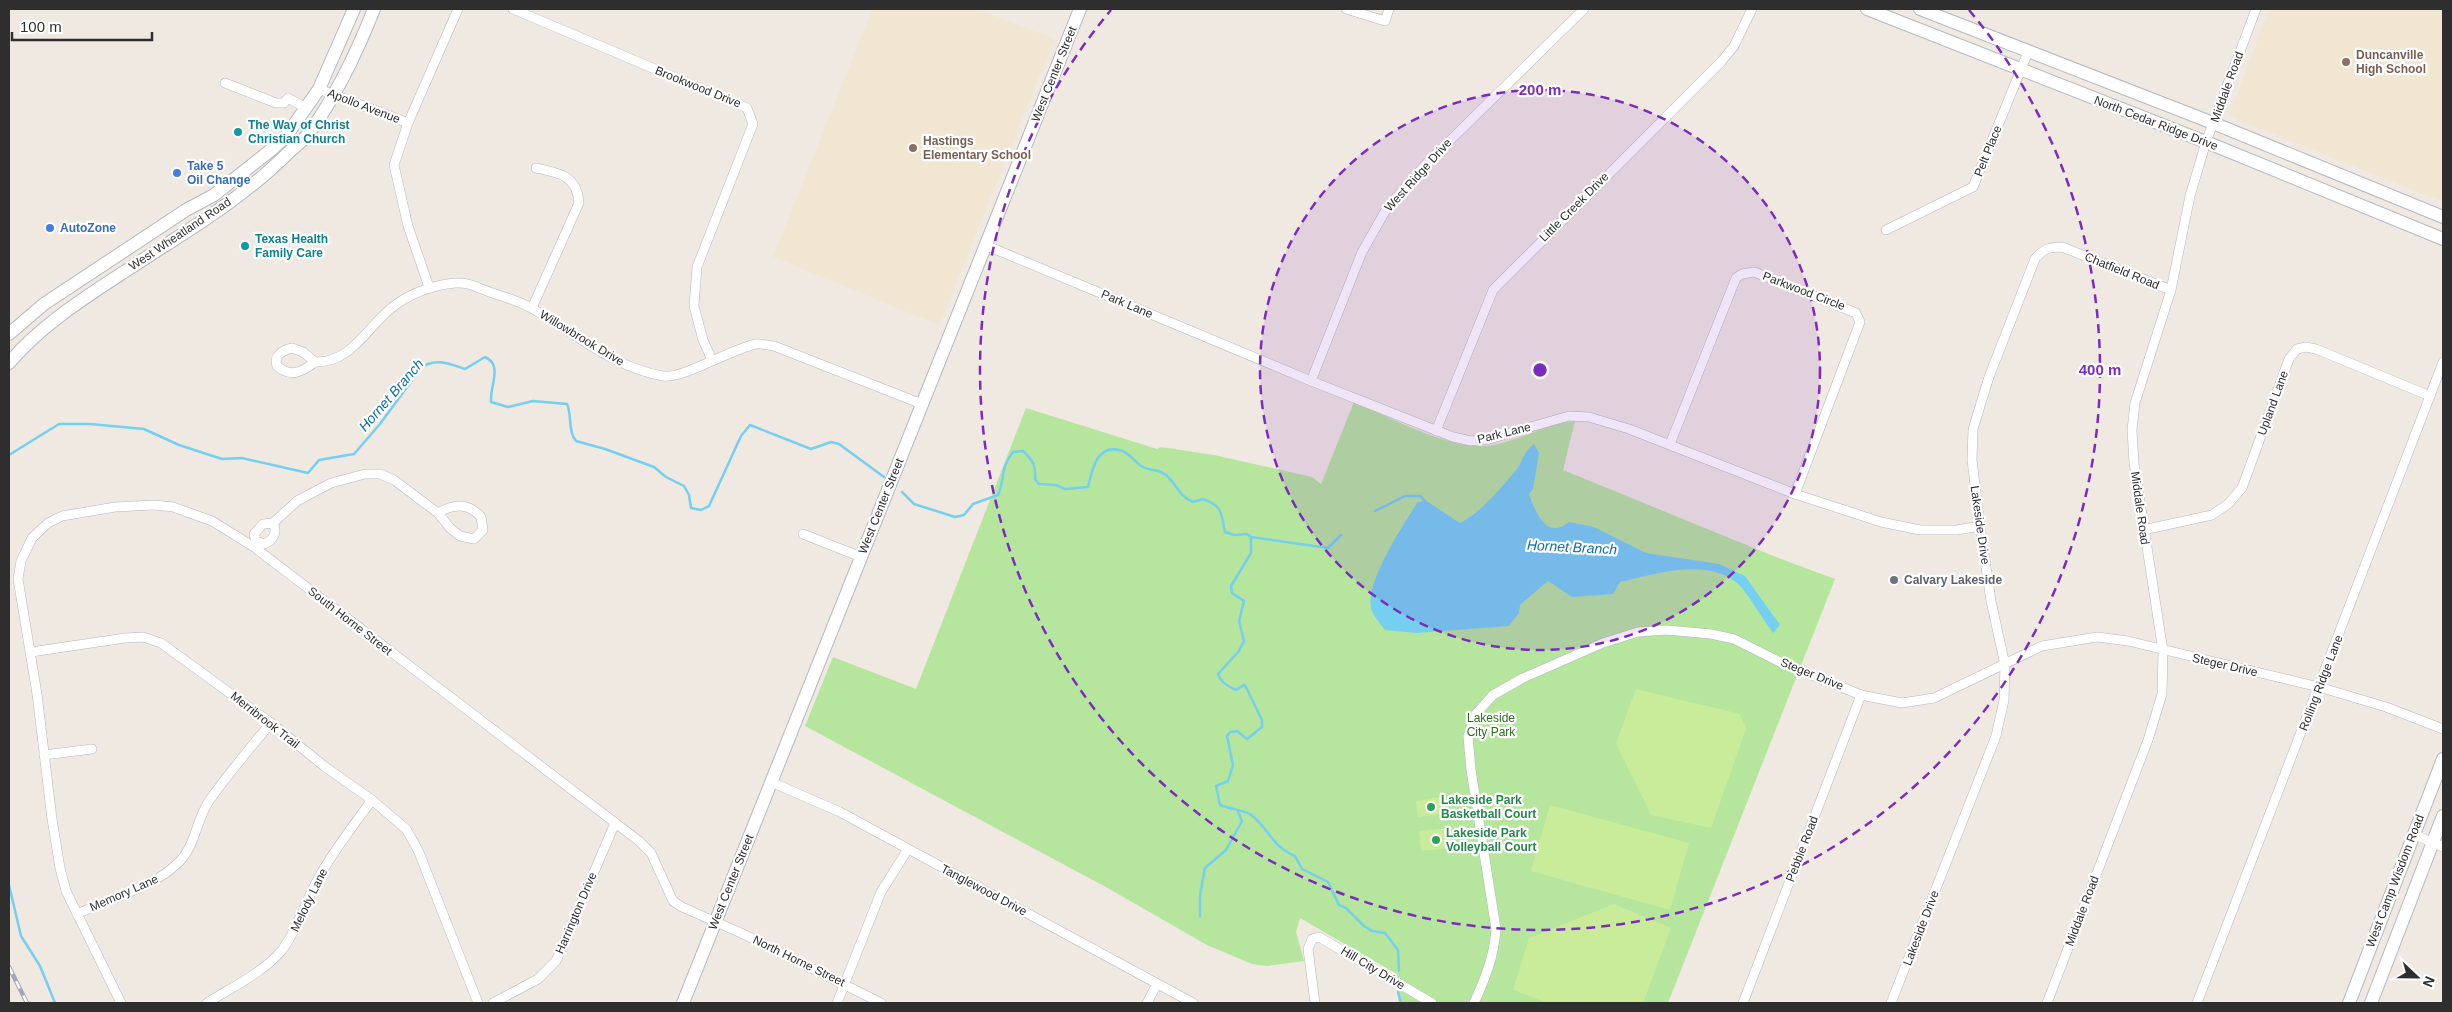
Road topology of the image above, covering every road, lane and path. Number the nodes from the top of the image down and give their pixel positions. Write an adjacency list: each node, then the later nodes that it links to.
1 (354, 9): 16 (main road, West Wheatland Road)
2 (374, 9): 17 (main road, West Wheatland Road)
3 (458, 9): 19 (street)
4 (513, 9): 32 (street, Brookwood Drive)
5 (1080, 9): 26 (main road, West Center Street)
6 (1346, 9): 7 (street)
7 (1389, 9)
8 (1584, 9): 36 (street, West Ridge Drive)
9 (1752, 9): 39 (street, Little Creek Drive)
10 (1867, 9): 14 (main road, North Cedar Ridge Drive)
11 (1920, 9): 13 (main road, North Cedar Ridge Drive)
12 (2256, 9): 20 (street, Middale Road)
13 (2028, 52): 14 (street, Pelt Place); 20 (main road, North Cedar Ridge Drive)
14 (2020, 71): 21 (main road, North Cedar Ridge Drive); 24 (street, Pelt Place)
15 (225, 83): 18 (street)
16 (319, 89): 17 (street, Apollo Avenue); 18 (main road, West Wheatland Road)
17 (334, 95): 19 (street, Apollo Avenue); 35 (main road, West Wheatland Road)
18 (306, 108): 31 (main road, West Wheatland Road)
19 (408, 123): 28 (street)
20 (2213, 123): 21 (street, Middale Road); 23 (main road, North Cedar Ridge Drive)
21 (2206, 142): 25 (main road, North Cedar Ridge Drive); 29 (street, Middale Road)
22 (536, 168): 30 (street)
23 (2443, 217)
24 (1886, 230)
25 (2443, 239)
26 (985, 245): 36 (street, Park Lane); 38 (main road, West Center Street)
27 (2073, 251): 29 (street, Chatfield Road); 44 (street, Lakeside Drive)
28 (429, 287): 30 (street, Willowbrook Drive); 33 (street, Willowbrook Drive)
29 (2171, 290): 45 (street, Middale Road)
30 (532, 308): 32 (street, Willowbrook Drive)
31 (9, 334)
32 (712, 360): 38 (street, Willowbrook Drive)
33 (315, 362)
34 (2443, 362): 37 (street, Rolling Ridge Lane)
35 (9, 364)
36 (1311, 381): 39 (street, Park Lane)
37 (2430, 396): 45 (street, Upland Lane); 53 (street, Rolling Ridge Lane)
38 (922, 404): 48 (main road, West Center Street)
39 (1436, 431): 40 (street, Park Lane)
40 (1670, 444): 41 (street, Park Lane); 41 (street, Parkwood Circle)
41 (1795, 494): 44 (street, Park Lane)
42 (438, 513): 42 (street); 43 (street)
43 (273, 523): 47 (street); 47 (street)
44 (1980, 526): 52 (street, Lakeside Drive)
45 (2143, 530): 50 (street, Middale Road)
46 (803, 534): 48 (street)
47 (256, 545): 49 (street, South Horne Street); 63 (street, South Horne Street)
48 (861, 557): 60 (main road, West Center Street)
49 (13, 579): 51 (street, South Horne Street)
50 (2163, 651): 52 (street, Steger Drive); 53 (street, Steger Drive); 85 (street, Middale Road)
51 (31, 652): 55 (street, Merribrook Trail); 58 (street)
52 (2005, 665): 54 (street, Steger Drive); 84 (street, Lakeside Drive)
53 (2319, 687): 56 (street, Steger Drive); 86 (street, Rolling Ridge Lane)
54 (1861, 695): 82 (street, Steger Drive); 83 (street, Pebble Road)
55 (271, 723): 61 (street, Merribrook Trail); 67 (street, Memory Lane)
56 (2443, 729)
57 (92, 749): 58 (street)
58 (44, 755): 67 (street)
59 (2443, 759): 64 (main road, West Camp Wisdom Road)
60 (771, 782): 66 (street, Tanglewood Drive); 68 (main road, West Center Street)
61 (372, 800): 72 (street, Melody Lane); 73 (street, Merribrook Trail)
62 (2443, 816): 65 (main road, West Camp Wisdom Road)
63 (615, 823): 68 (street, South Horne Street); 74 (street, Harrington Drive)
64 (2413, 834): 65 (street); 87 (main road, West Camp Wisdom Road)
65 (2438, 845): 88 (main road, West Camp Wisdom Road)
66 (908, 849): 69 (street); 70 (street, Tanglewood Drive)
67 (77, 914): 71 (street)
68 (716, 921): 69 (street, North Horne Street); 75 (main road, West Center Street)
69 (845, 984): 76 (street); 77 (street, North Horne Street)
70 (1157, 984): 78 (street); 79 (street, Tanglewood Drive)
71 (121, 1003)
72 (207, 1003)
73 (478, 1003)
74 (493, 1003)
75 (683, 1003)
76 (837, 1003)
77 (881, 1003)
78 (1147, 1003)
79 (1193, 1003)
80 (1315, 1003): 81 (street, Hill City Drive)
81 (1432, 1003)
82 (1474, 1003)
83 (1743, 1003)
84 (1891, 1003)
85 (2047, 1003)
86 (2197, 1003)
87 (2348, 1003)
88 (2371, 1003)

